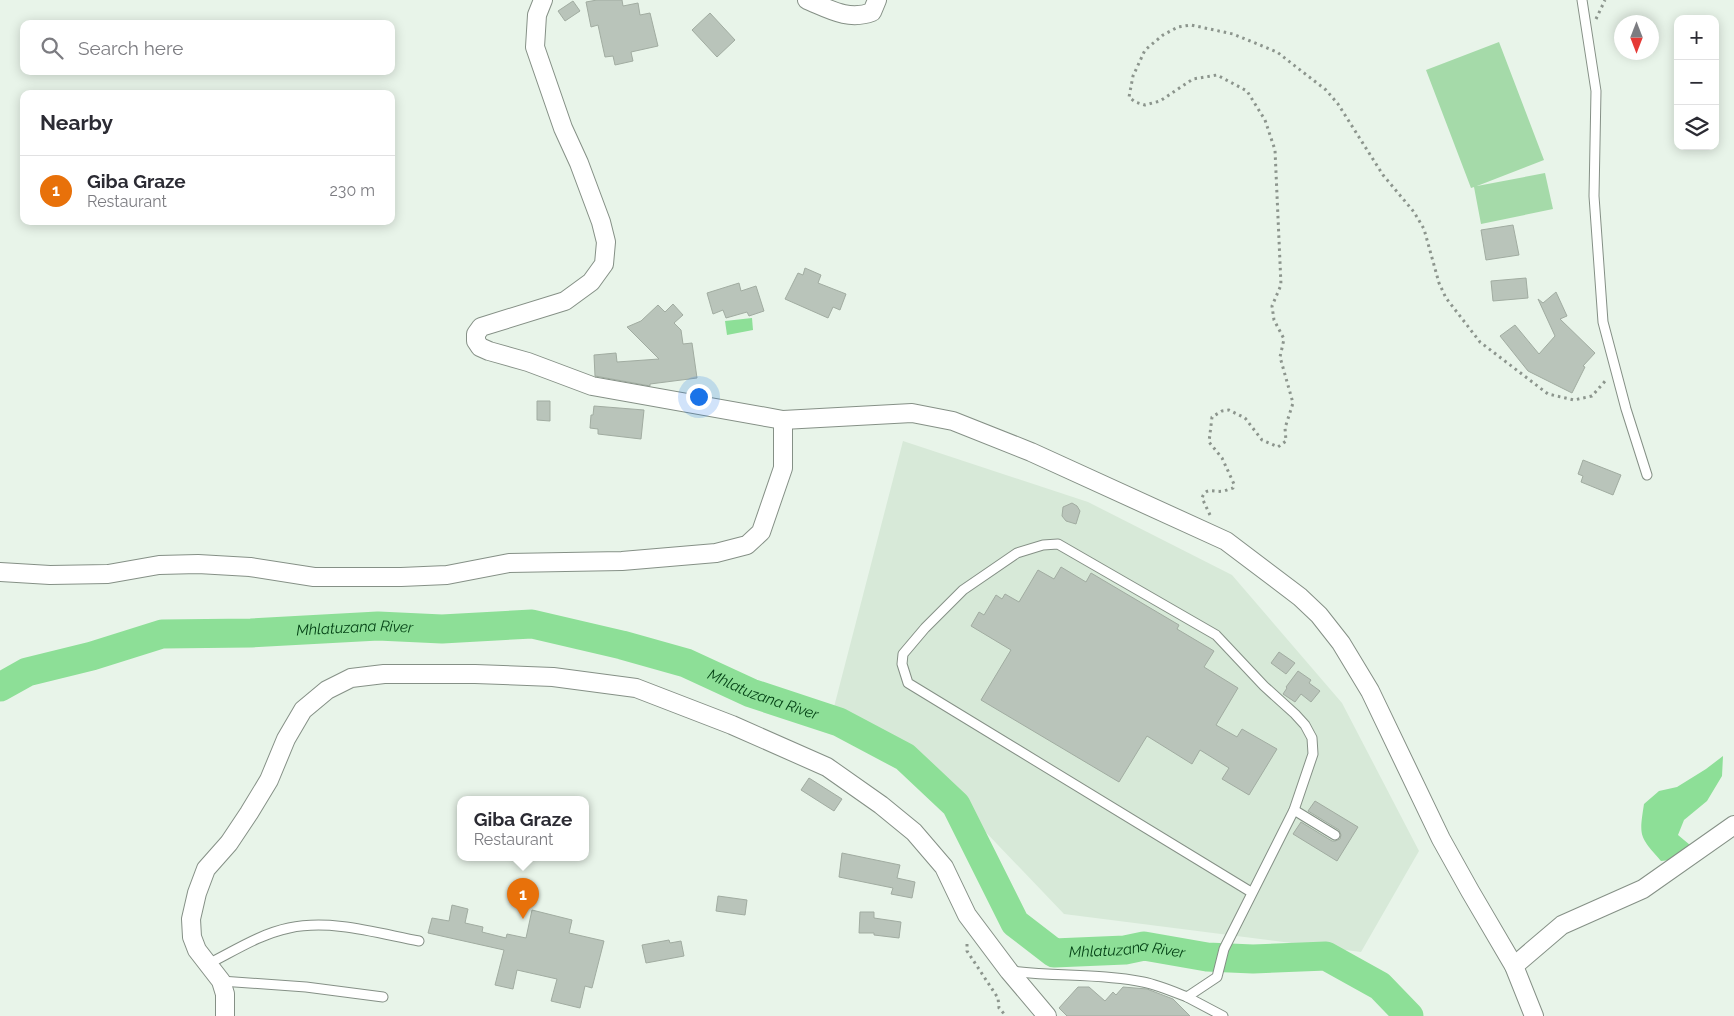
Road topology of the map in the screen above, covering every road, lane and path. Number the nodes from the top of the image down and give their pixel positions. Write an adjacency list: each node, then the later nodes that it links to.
1 (542, 0): 8 (street)
2 (807, 0): 3 (street)
3 (877, 0)
4 (1582, 0): 6 (lane)
5 (1605, 0): 6 (path)
6 (1588, 38): 9 (lane)
7 (1608, 378): 10 (path)
8 (783, 420): 11 (street); 19 (street)
9 (1647, 475)
10 (1212, 519)
11 (0, 572)
12 (1294, 810): 14 (lane); 15 (lane); 15 (lane)
13 (1734, 825): 19 (street)
14 (1335, 835)
15 (1251, 892): 23 (lane)
16 (419, 941): 18 (lane)
17 (967, 942): 25 (path)
18 (208, 964): 20 (street); 21 (street)
19 (1514, 966): 28 (street)
20 (1009, 970): 23 (lane); 26 (street)
21 (221, 981): 22 (lane); 24 (street)
22 (383, 997)
23 (1187, 997): 27 (lane)
24 (225, 1016)
25 (1006, 1016)
26 (1046, 1016)
27 (1223, 1016)
28 (1534, 1016)

